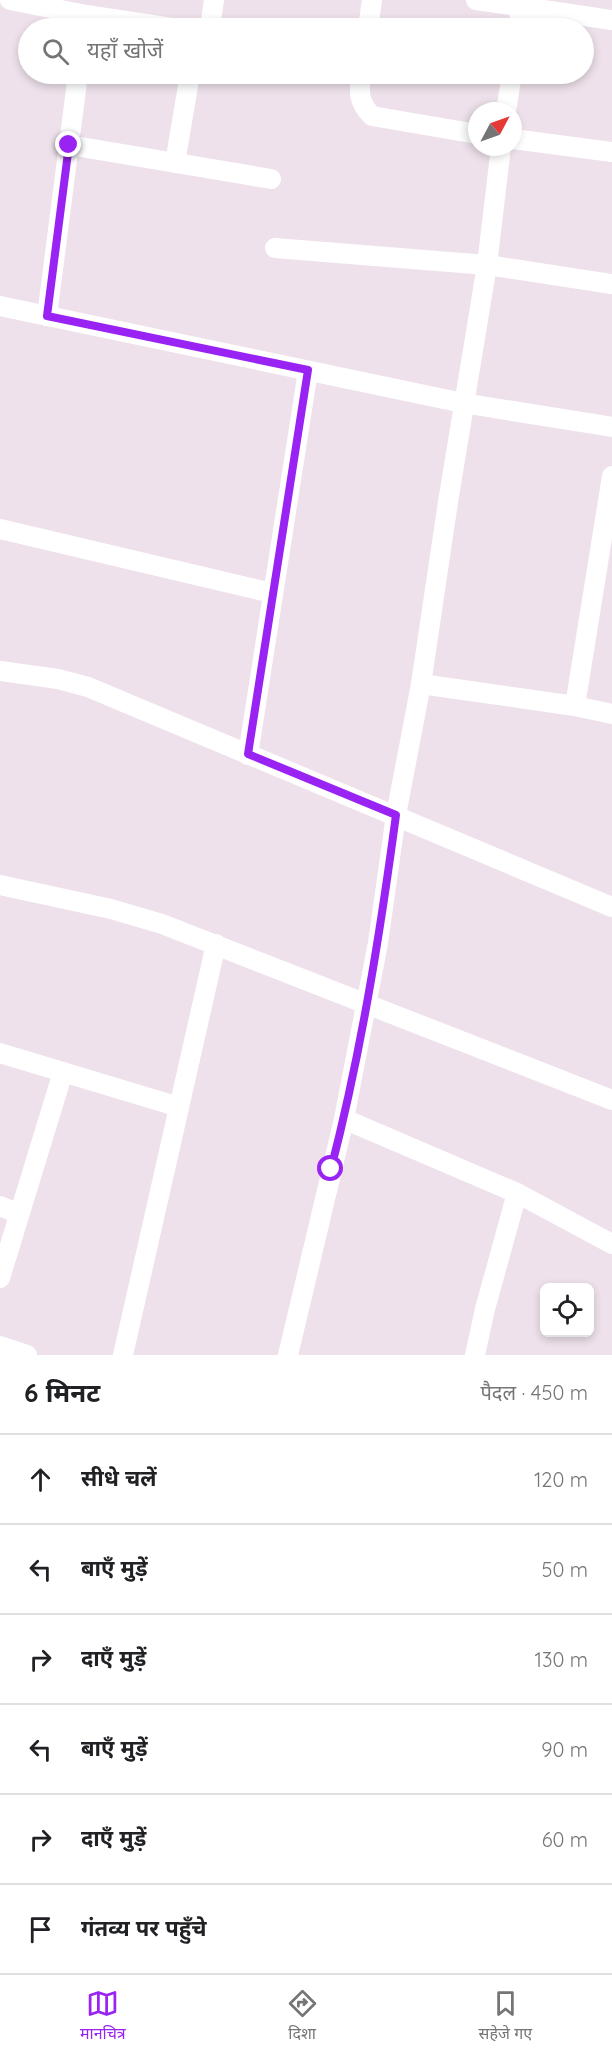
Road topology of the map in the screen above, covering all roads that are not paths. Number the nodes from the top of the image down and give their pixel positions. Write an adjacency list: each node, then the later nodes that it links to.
1 (10, 0): 6 (street)
2 (214, 0): 7 (street)
3 (372, 0): 8 (street)
4 (476, 0): 5 (street)
5 (522, 3): 9 (street); 10 (street)
6 (71, 18)
7 (211, 18)
8 (369, 18)
9 (520, 18)
10 (612, 20)
11 (77, 84): 18 (street)
12 (188, 84): 21 (street)
13 (360, 84): 16 (street)
14 (510, 84): 15 (street)
15 (507, 102)
16 (468, 132)
17 (522, 140): 19 (street)
18 (69, 145): 21 (street); 27 (street)
19 (612, 152)
20 (500, 156): 24 (street)
21 (175, 163): 22 (street)
22 (271, 179)
23 (275, 248): 24 (street)
24 (487, 265): 25 (street); 29 (street)
25 (612, 284)
26 (0, 306): 27 (street)
27 (47, 316): 28 (street)
28 (308, 370): 29 (street); 34 (street)
29 (463, 403): 30 (street); 36 (street)
30 (612, 427)
31 (612, 476): 33 (street)
32 (0, 530): 34 (street)
33 (605, 561): 37 (street)
34 (272, 593): 39 (street)
35 (0, 670): 39 (street)
36 (421, 684): 37 (street); 40 (street)
37 (575, 706): 38 (street)
38 (612, 714)
39 (248, 754): 40 (street)
40 (396, 815): 42 (street); 44 (street)
41 (0, 885): 43 (street)
42 (612, 907)
43 (216, 944): 44 (street); 48 (street)
44 (367, 1004): 47 (street); 49 (street)
45 (0, 1053): 46 (street)
46 (63, 1072): 48 (street); 52 (street)
47 (612, 1100)
48 (179, 1107): 57 (street)
49 (344, 1119): 50 (street); 58 (street)
50 (517, 1193): 53 (street); 59 (street)
51 (0, 1206): 52 (street)
52 (19, 1214): 54 (street)
53 (612, 1244)
54 (0, 1278)
55 (0, 1346): 56 (street)
56 (27, 1355)
57 (123, 1355)
58 (288, 1355)
59 (475, 1355)

